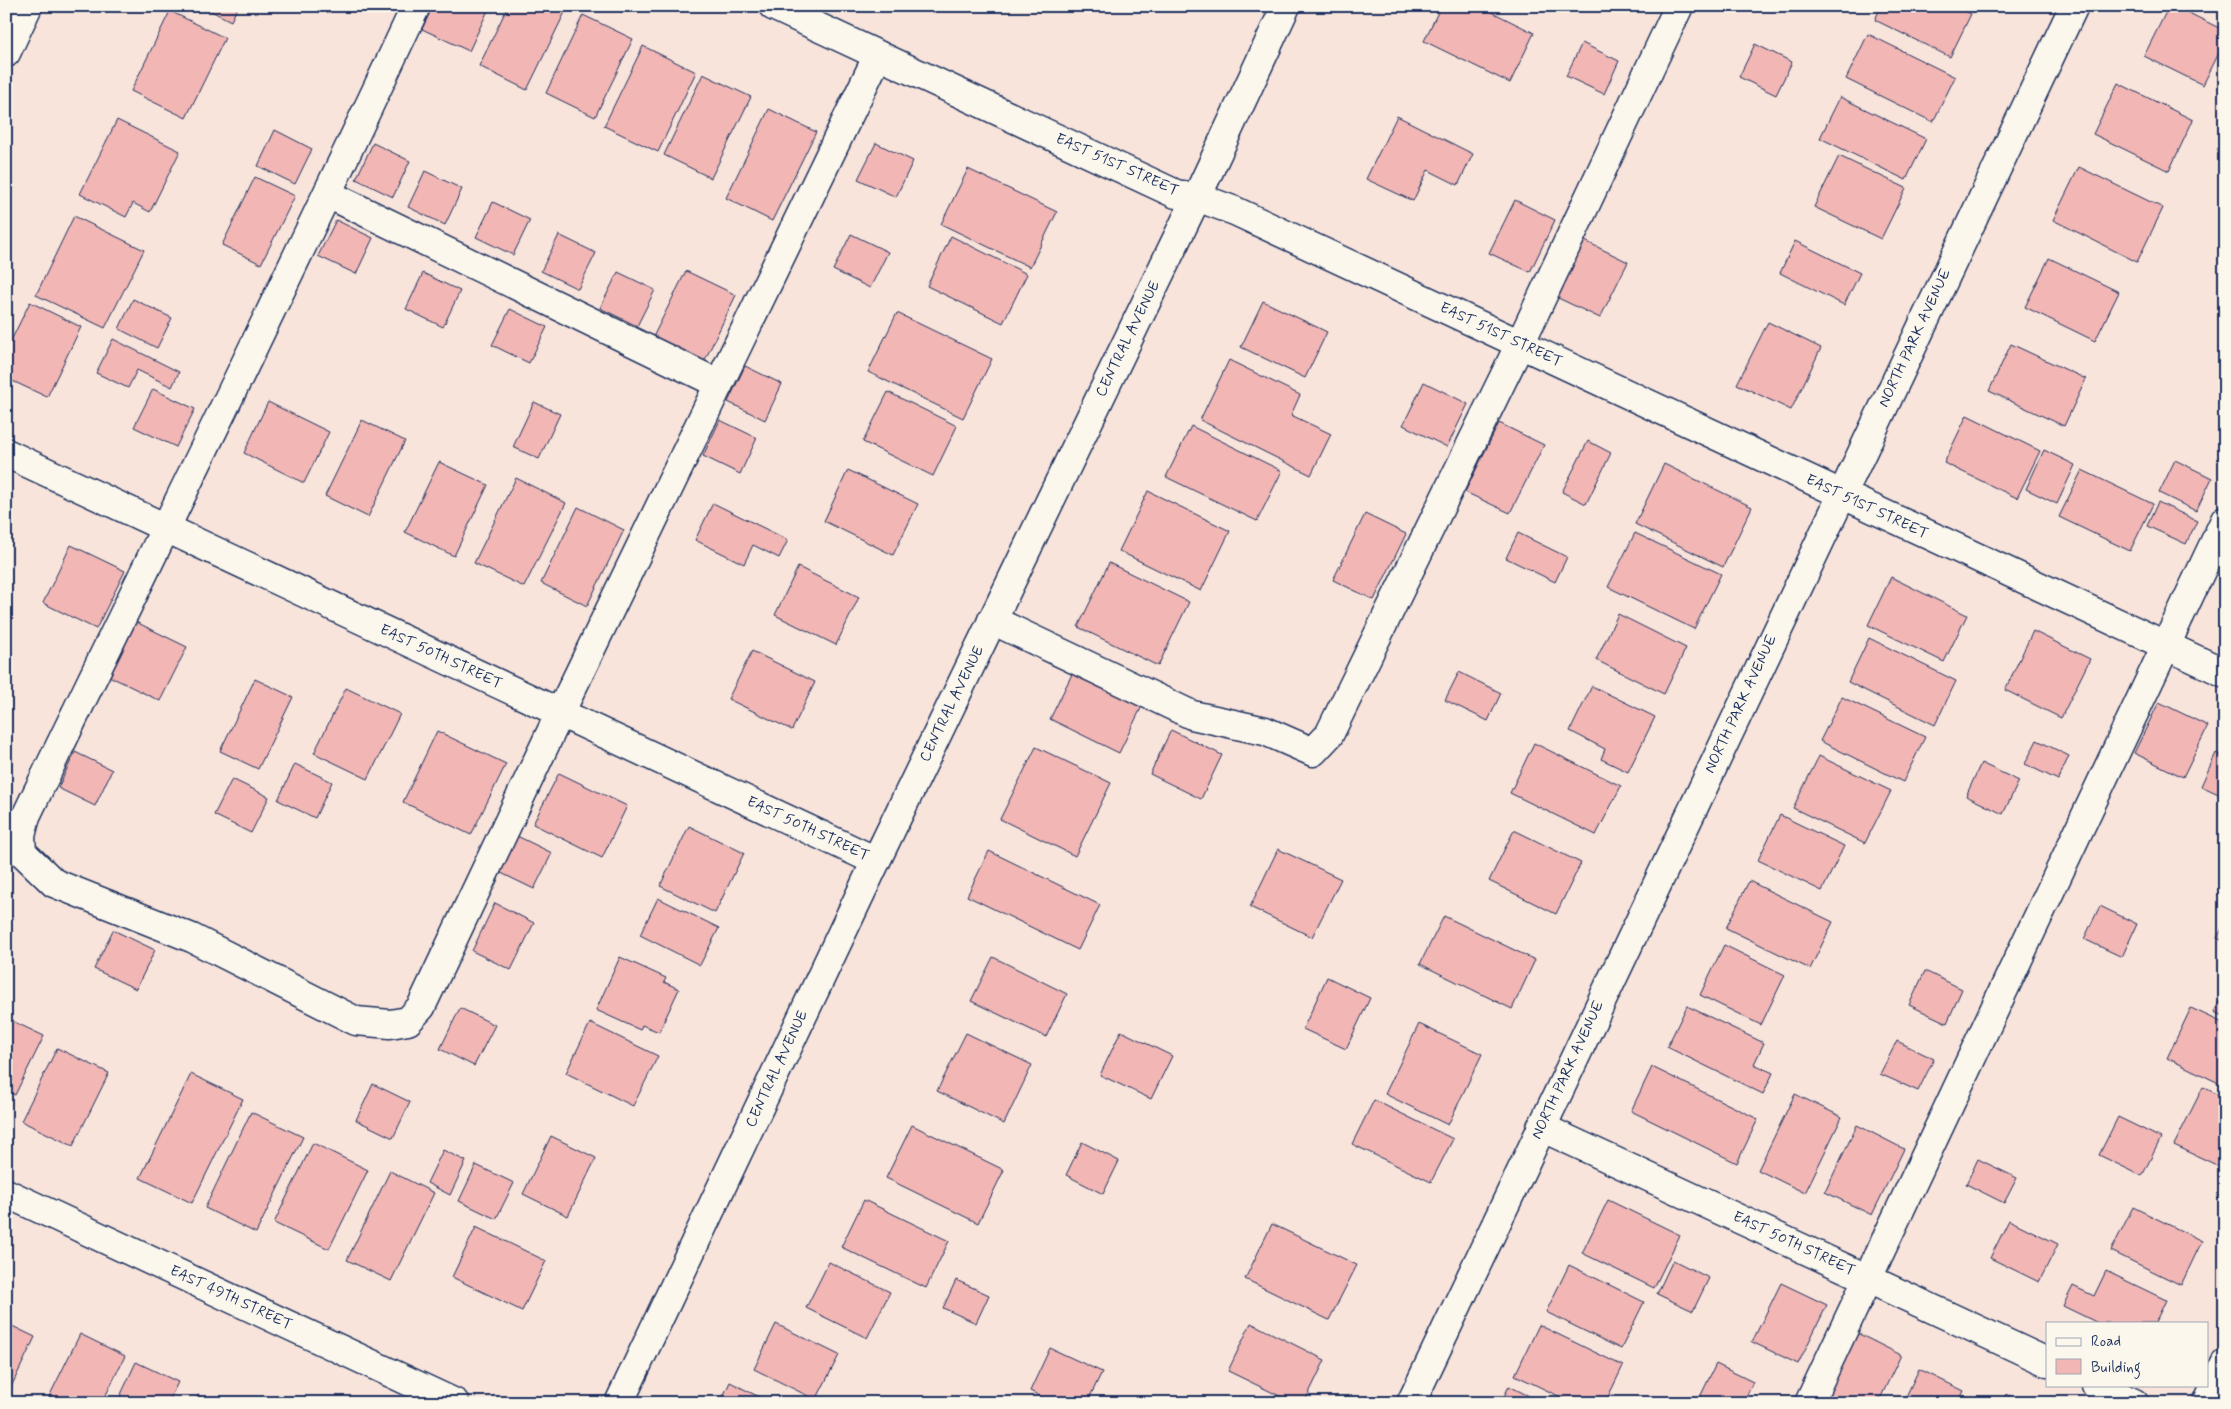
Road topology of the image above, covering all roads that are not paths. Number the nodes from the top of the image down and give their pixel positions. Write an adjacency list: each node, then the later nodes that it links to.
1 (28, 6): 7 (street)
2 (416, 6): 9 (street)
3 (773, 6): 8 (street, EAST 51ST STREET)
4 (1286, 6): 10 (street, CENTRAL AVENUE)
5 (1679, 6): 11 (street)
6 (2074, 6): 14 (street, NORTH PARK AVENUE)
7 (6, 52)
8 (878, 55): 10 (street, EAST 51ST STREET); 12 (street)
9 (328, 194): 12 (street); 16 (street)
10 (1197, 197): 11 (street, EAST 51ST STREET); 17 (street, CENTRAL AVENUE)
11 (1520, 344): 14 (street, EAST 51ST STREET); 17 (street)
12 (719, 384): 20 (street)
13 (6, 453): 16 (street, EAST 50TH STREET)
14 (1841, 494): 18 (street, EAST 51ST STREET); 22 (street, NORTH PARK AVENUE)
15 (2225, 520): 18 (street)
16 (164, 527): 20 (street, EAST 50TH STREET); 20 (street)
17 (992, 620): 21 (street, CENTRAL AVENUE)
18 (2165, 645): 19 (street, EAST 51ST STREET); 24 (street)
19 (2225, 673)
20 (560, 713): 21 (street, EAST 50TH STREET)
21 (876, 861): 29 (street, CENTRAL AVENUE)
22 (1541, 1127): 24 (street, EAST 50TH STREET); 30 (street, NORTH PARK AVENUE)
23 (6, 1193): 28 (street, EAST 49TH STREET)
24 (1866, 1278): 25 (street, EAST 50TH STREET); 31 (street)
25 (2046, 1362)
26 (2225, 1364): 33 (street)
27 (2098, 1386): 32 (street)
28 (455, 1403)
29 (620, 1403)
30 (1411, 1403)
31 (1809, 1403)
32 (2134, 1403)
33 (2207, 1403)

